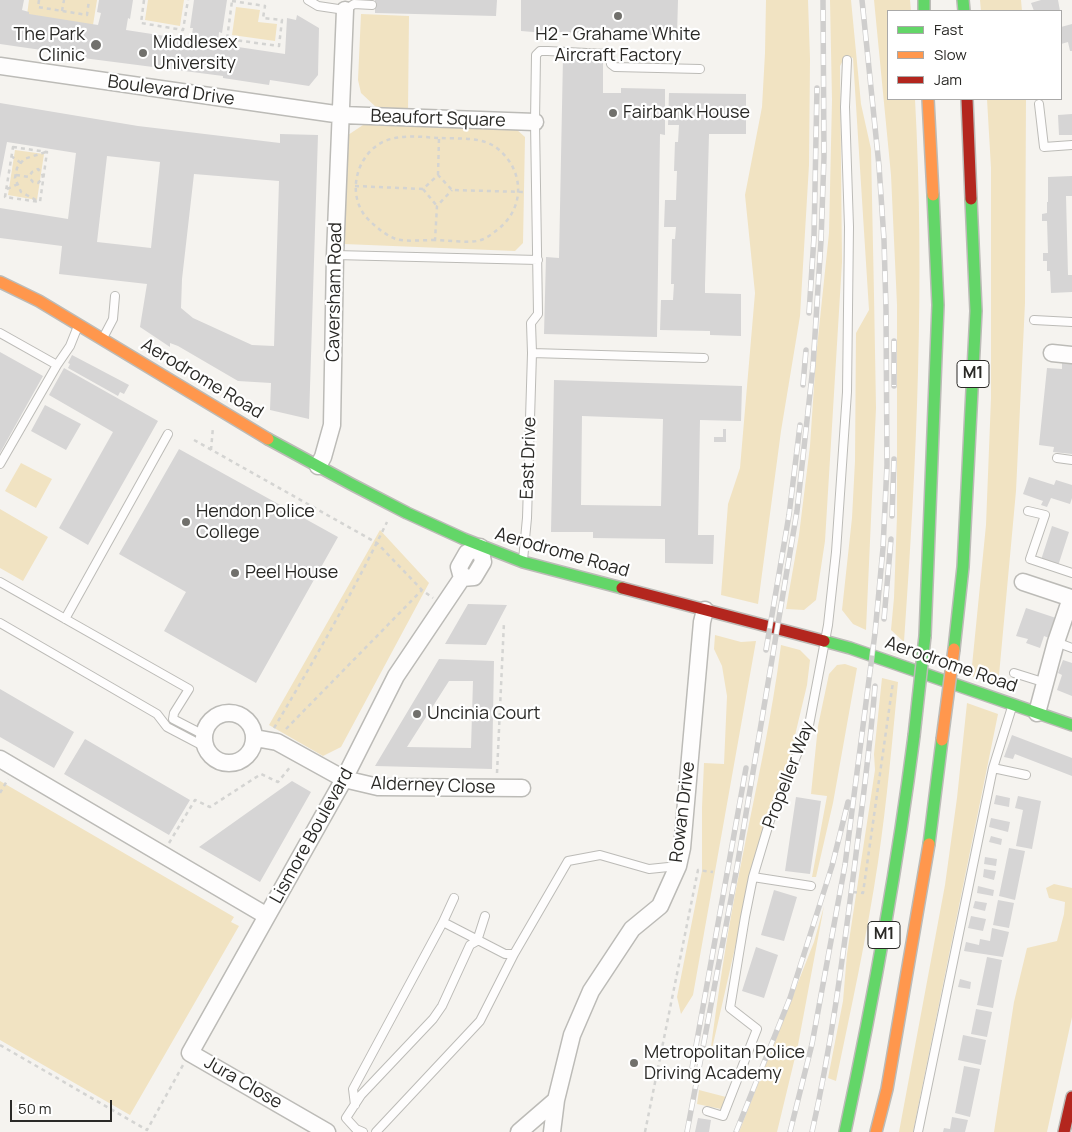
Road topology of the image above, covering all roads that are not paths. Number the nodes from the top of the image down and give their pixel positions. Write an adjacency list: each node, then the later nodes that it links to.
1 (308, 0): 2 (lane)
2 (345, 5): 3 (lane); 10 (street, Caversham Road)
3 (372, 5)
4 (848, 60): 41 (lane, Propeller Way)
5 (0, 66): 10 (street, Boulevard Drive)
6 (700, 69): 11 (lane, East Drive)
7 (928, 100): 74 (main road, M1, bridge)
8 (967, 100): 75 (main road, M1, bridge)
9 (1039, 104): 12 (lane)
10 (342, 115): 11 (street, Beaufort Square); 13 (street, Caversham Road)
11 (535, 122): 14 (lane, East Drive)
12 (1072, 145)
13 (335, 255): 14 (lane); 31 (street, Caversham Road)
14 (538, 260): 22 (lane, East Drive)
15 (0, 282): 19 (main road, Aerodrome Road)
16 (115, 296): 21 (lane)
17 (1034, 320): 18 (lane)
18 (1072, 322)
19 (78, 325): 21 (main road, Aerodrome Road); 26 (lane)
20 (0, 332): 26 (lane)
21 (102, 340): 31 (main road, Aerodrome Road)
22 (532, 353): 25 (lane); 34 (lane, East Drive)
23 (1052, 353): 24 (street)
24 (1072, 355)
25 (704, 358)
26 (57, 365): 30 (lane)
27 (168, 434): 39 (lane)
28 (1057, 458): 29 (lane)
29 (1072, 460)
30 (0, 464)
31 (318, 466): 33 (main road, Aerodrome Road)
32 (1028, 511): 35 (lane)
33 (480, 546): 34 (main road, Aerodrome Road); 54 (street, Lismore Boulevard)
34 (522, 562): 38 (main road, Aerodrome Road)
35 (1071, 571)
36 (0, 582): 39 (lane)
37 (1023, 582): 42 (street)
38 (705, 610): 41 (main road, Aerodrome Road); 56 (street, Rowan Drive)
39 (66, 619): 50 (lane)
40 (0, 623): 50 (lane)
41 (826, 642): 46 (main road, Aerodrome Road); 57 (lane, Propeller Way)
42 (1056, 642): 43 (lane); 45 (street)
43 (1072, 648)
44 (1014, 673): 45 (lane)
45 (1046, 683): 47 (street)
46 (1012, 705): 47 (main road, Aerodrome Road); 52 (lane)
47 (1037, 713): 48 (main road, Aerodrome Road)
48 (1072, 725)
49 (260, 739): 50 (street); 50 (street); 54 (street, Alderney Close)
50 (206, 742)
51 (0, 759): 60 (street, Lismore Boulevard)
52 (993, 768): 53 (lane); 76 (lane)
53 (1026, 774)
54 (344, 779): 55 (street, Alderney Close); 60 (street, Lismore Boulevard)
55 (522, 788)
56 (678, 866): 64 (lane); 66 (street, Rowan Drive)
57 (753, 878): 58 (lane); 68 (lane, Propeller Way)
58 (811, 886)
59 (454, 898): 62 (lane)
60 (267, 916): 69 (street, Jura Close)
61 (485, 916): 63 (lane)
62 (443, 922): 63 (lane); 67 (lane)
63 (477, 941): 64 (lane); 67 (lane)
64 (514, 954): 71 (lane)
65 (1072, 1097): 77 (main road)
66 (556, 1100): 72 (street); 73 (street, Rowan Drive)
67 (355, 1105): 70 (lane)
68 (708, 1111)
69 (327, 1132)
70 (363, 1132)
71 (376, 1132)
72 (519, 1132)
73 (552, 1132)
74 (844, 1132)
75 (876, 1132)
76 (918, 1132)
77 (1064, 1132)

